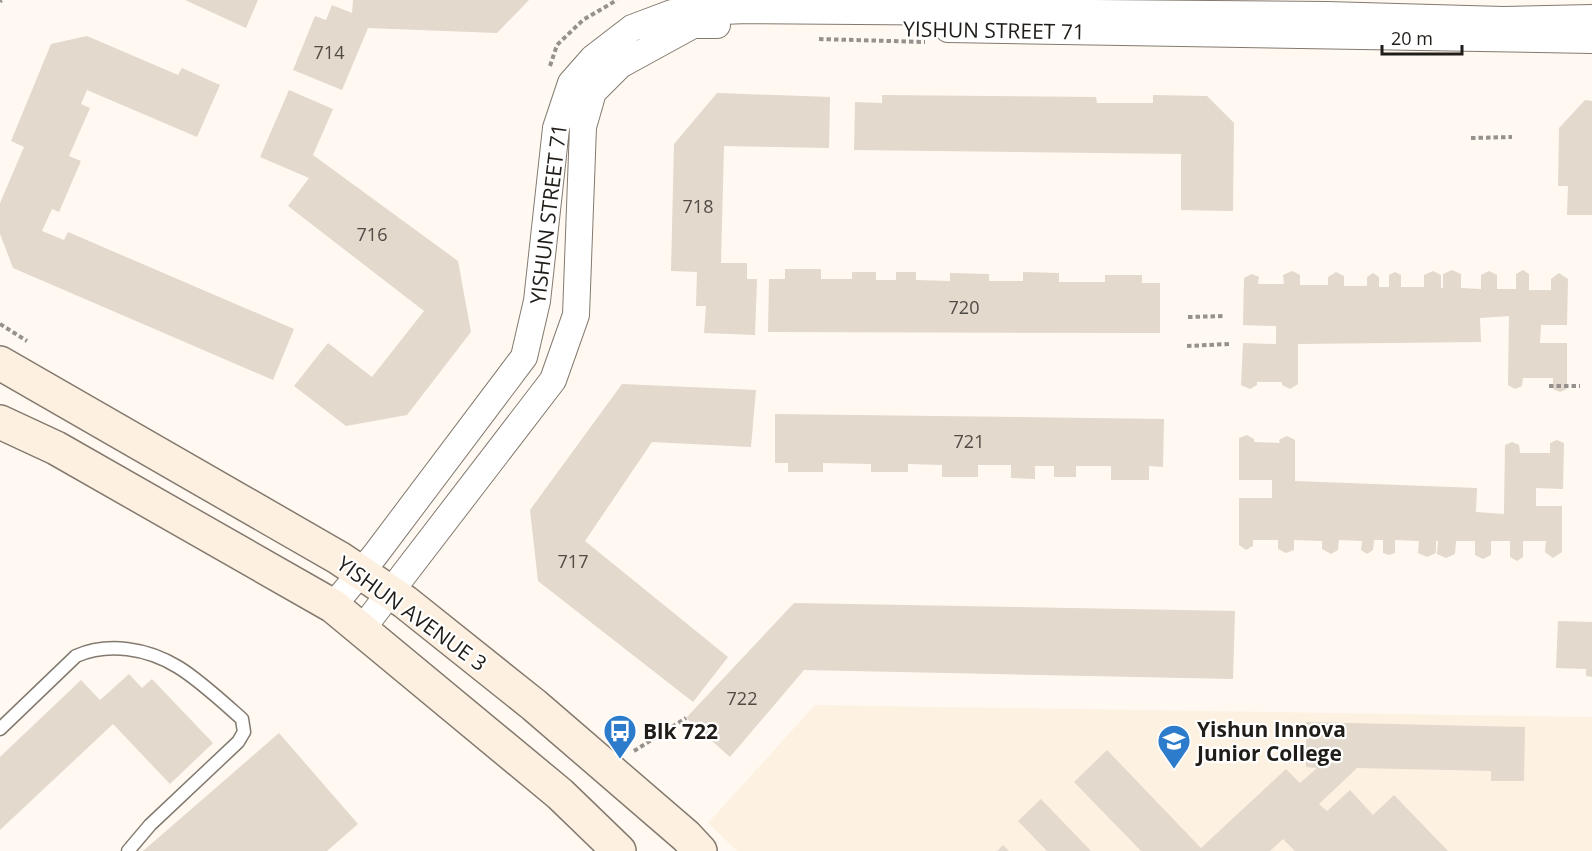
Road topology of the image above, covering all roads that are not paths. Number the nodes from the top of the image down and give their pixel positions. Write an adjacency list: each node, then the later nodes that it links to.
1 (1592, 18): 2 (street, YISHUN STREET 71)
2 (1257, 25): 3 (street, YISHUN STREET 71); 4 (street, YISHUN STREET 71); 5 (street, YISHUN STREET 71)
3 (1592, 40)
4 (536, 313): 5 (street); 8 (street, YISHUN STREET 71)
5 (576, 315): 9 (street, YISHUN STREET 71)
6 (0, 363): 8 (main road, YISHUN AVENUE 3)
7 (0, 422): 10 (main road, YISHUN AVENUE 3)
8 (361, 573): 9 (main road, YISHUN AVENUE 3); 10 (street, YISHUN STREET 71)
9 (390, 592): 11 (street, YISHUN STREET 71); 15 (main road, YISHUN AVENUE 3)
10 (333, 606): 11 (main road, YISHUN AVENUE 3)
11 (362, 629): 14 (main road, YISHUN AVENUE 3)
12 (0, 729): 13 (lane)
13 (128, 851)
14 (619, 851)
15 (700, 851)

